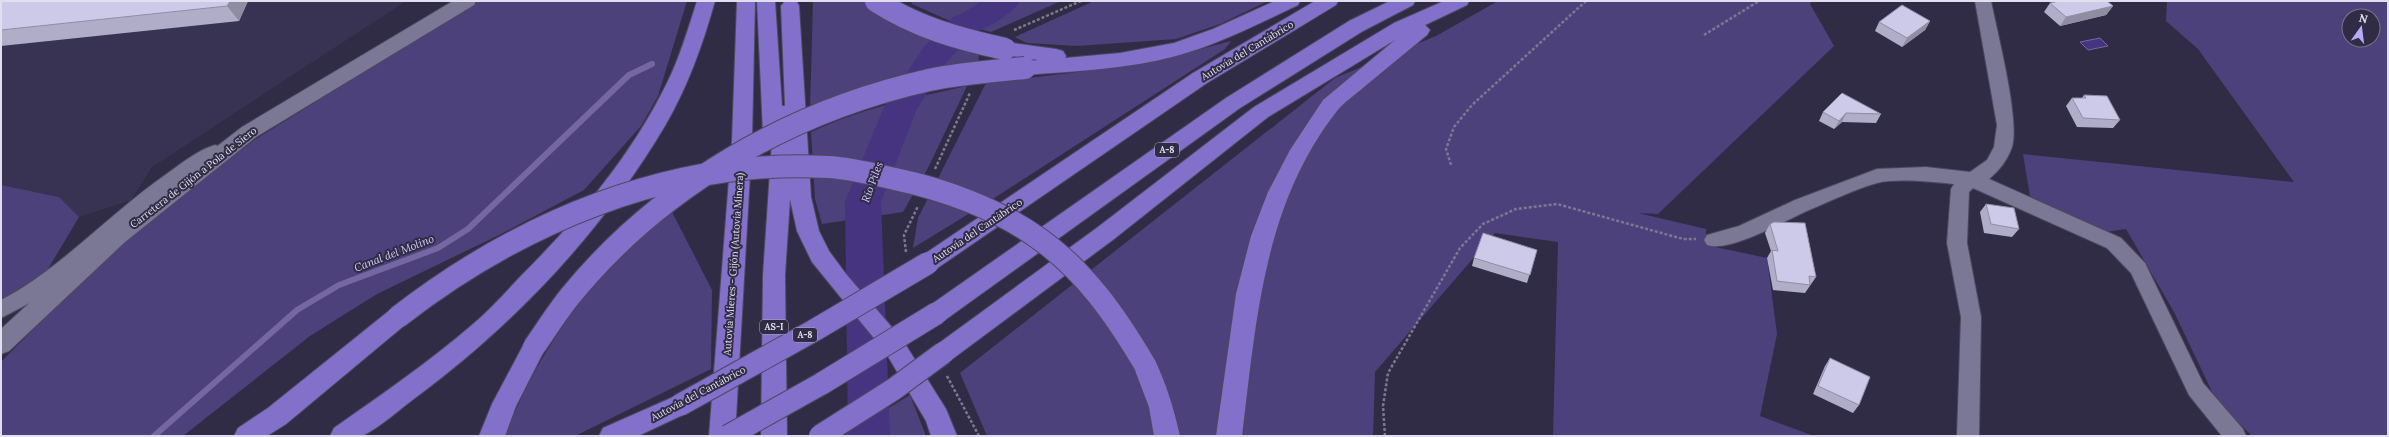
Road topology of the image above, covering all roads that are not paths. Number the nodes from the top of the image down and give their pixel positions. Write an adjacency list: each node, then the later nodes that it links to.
1 (467, 1): 14 (street, Carretera de Gijón a Pola de Siero)
2 (706, 1): 22 (highway)
3 (746, 1): 15 (highway)
4 (876, 1): 13 (highway, bridge)
5 (1291, 1): 13 (highway)
6 (1330, 1): 24 (highway, Autovía del Cantábrico / A-8, bridge)
7 (1406, 1): 26 (highway, A-8, bridge)
8 (1460, 1): 28 (highway, bridge)
9 (1470, 1): 31 (highway)
10 (1983, 1): 16 (street)
11 (766, 2): 15 (highway); 17 (highway)
12 (790, 4): 17 (highway); 29 (highway, bridge)
13 (1175, 49): 23 (highway, bridge)
14 (249, 132): 19 (street); 20 (street, Carretera de Gijón a Pola de Siero)
15 (742, 140): 25 (highway, Autovía Mieres - Gijón (Autovía Minera))
16 (1971, 179): 18 (street); 32 (street); 33 (street)
17 (778, 217): 27 (highway, AS-I)
18 (1714, 240)
19 (1, 310)
20 (3, 337)
21 (247, 436): 30 (highway, bridge)
22 (343, 436)
23 (492, 436)
24 (612, 436)
25 (722, 436)
26 (728, 436)
27 (774, 436)
28 (820, 436)
29 (944, 436)
30 (1167, 436)
31 (1229, 436)
32 (1968, 436)
33 (2235, 436)

